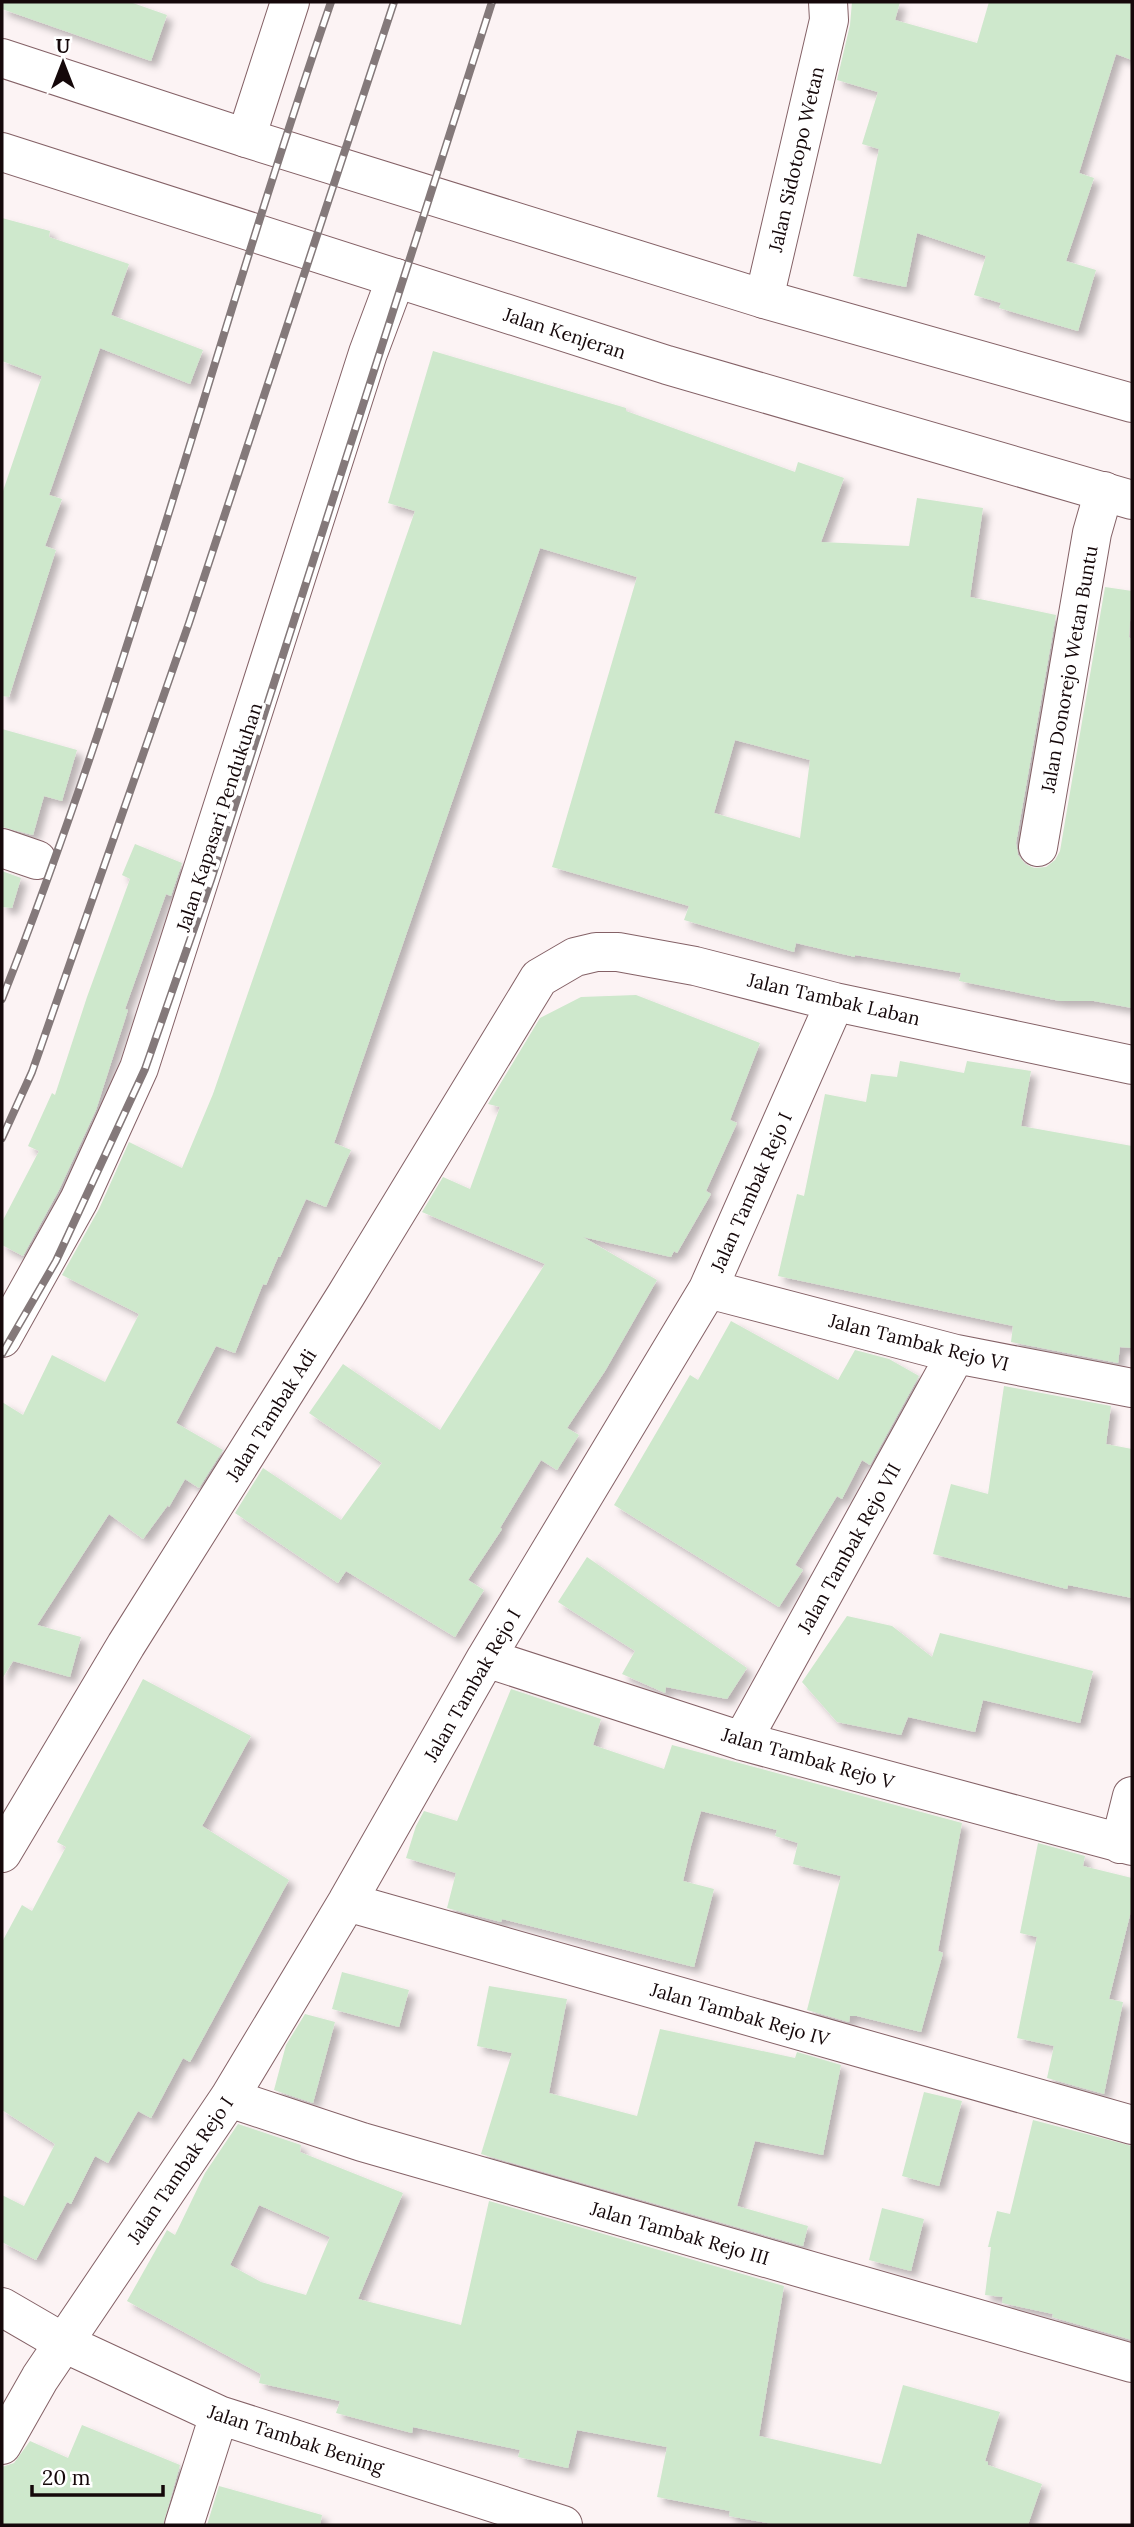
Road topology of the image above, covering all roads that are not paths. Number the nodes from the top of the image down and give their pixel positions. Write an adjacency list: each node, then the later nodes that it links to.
1 (290, 2): 4 (main road)
2 (832, 8): 7 (main road, Jalan Sidotopo Wetan)
3 (2, 58): 4 (main road)
4 (246, 138): 7 (main road)
5 (2, 152): 6 (main road, Jalan Kenjeran)
6 (396, 278): 9 (main road, Jalan Kenjeran); 15 (main road, Jalan Kapasari Pendukuhan)
7 (764, 299): 8 (main road)
8 (1132, 402)
9 (1118, 495): 10 (main road, Jalan Donorejo Wetan Buntu)
10 (1038, 847)
11 (539, 978): 12 (main road, Jalan Tambak Laban); 22 (main road, Jalan Tambak Adi)
12 (835, 1002): 13 (main road, Jalan Tambak Laban); 14 (main road, Jalan Tambak Rejo I)
13 (1132, 1065)
14 (708, 1289): 16 (main road, Jalan Tambak Rejo VI); 18 (main road, Jalan Tambak Rejo I)
15 (2, 1338)
16 (956, 1354): 17 (main road, Jalan Tambak Rejo VI); 19 (main road, Jalan Tambak Rejo VII)
17 (1132, 1388)
18 (486, 1658): 19 (main road, Jalan Tambak Rejo V); 23 (main road, Jalan Tambak Rejo I)
19 (742, 1741): 21 (main road, Jalan Tambak Rejo V)
20 (1132, 1796): 21 (main road)
21 (1126, 1845)
22 (2, 1853)
23 (347, 1902): 24 (main road, Jalan Tambak Rejo I); 25 (main road, Jalan Tambak Rejo IV)
24 (229, 2098): 27 (main road, Jalan Tambak Rejo I); 28 (main road, Jalan Tambak Rejo III)
25 (1132, 2126)
26 (2, 2307): 27 (main road, Jalan Tambak Bening)
27 (64, 2343): 29 (main road, Jalan Tambak Bening); 30 (main road, Jalan Tambak Rejo I)
28 (1132, 2363)
29 (219, 2415): 31 (main road); 32 (main road, Jalan Tambak Bening)
30 (2, 2445)
31 (184, 2525)
32 (563, 2525)

